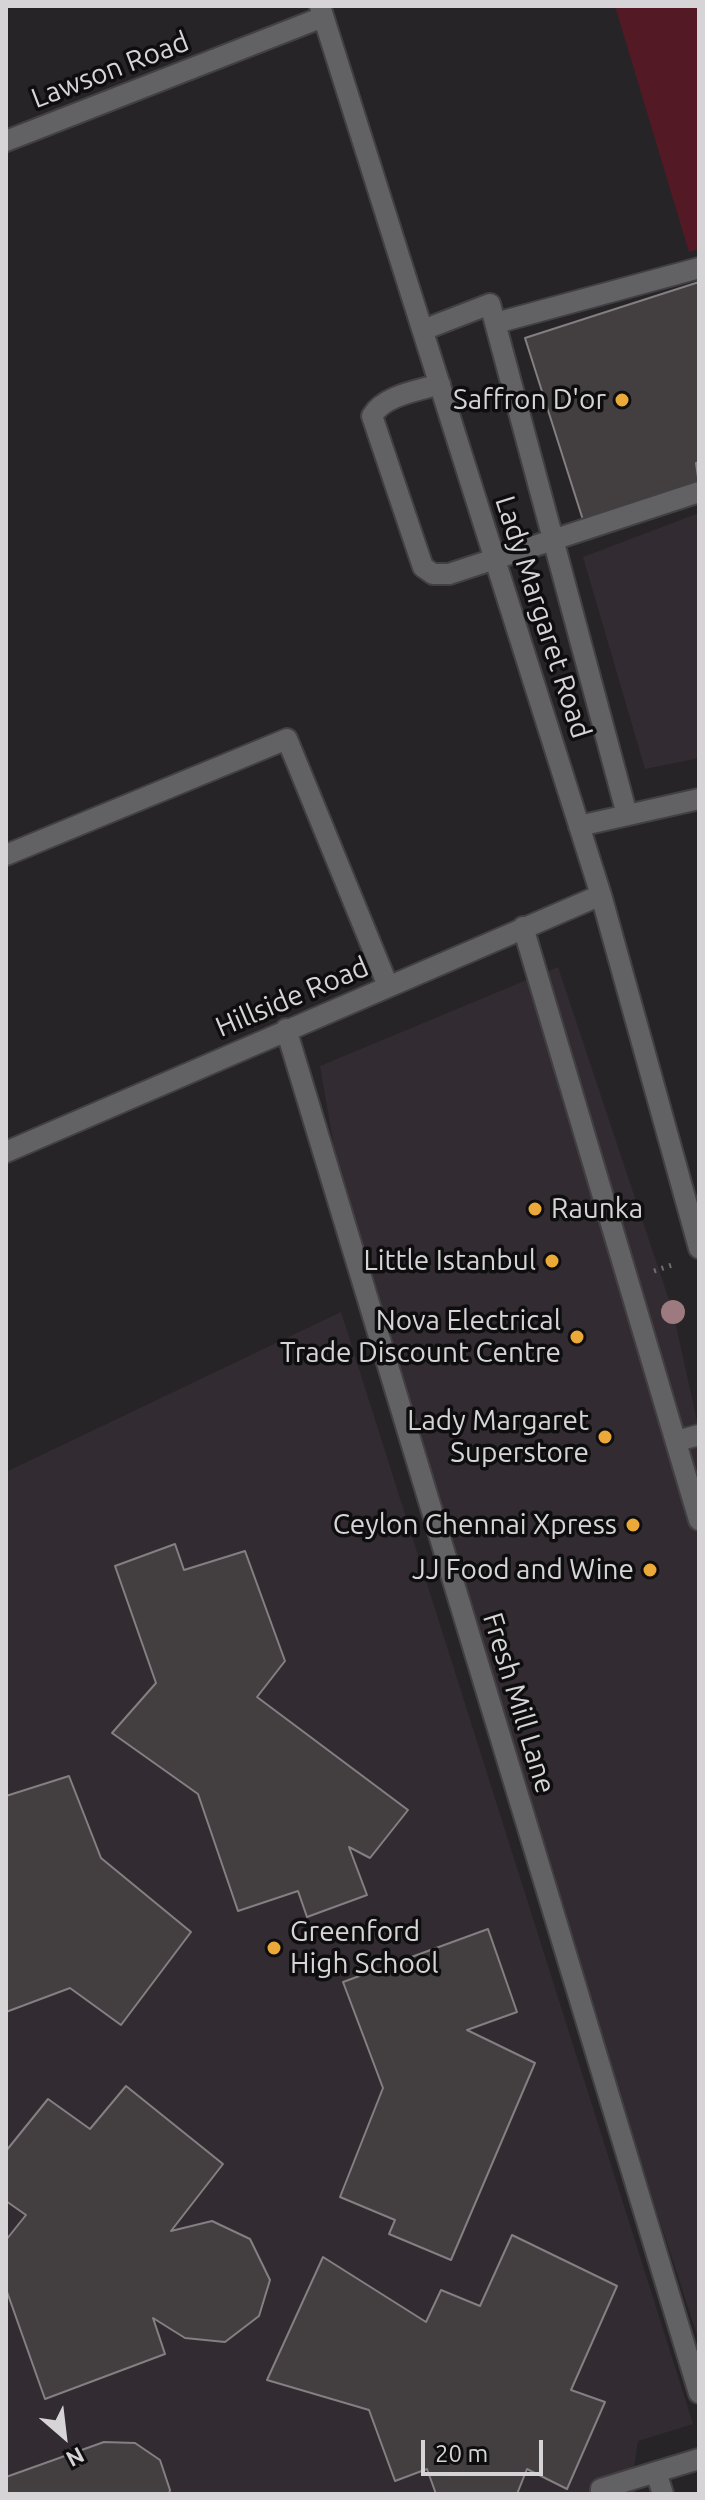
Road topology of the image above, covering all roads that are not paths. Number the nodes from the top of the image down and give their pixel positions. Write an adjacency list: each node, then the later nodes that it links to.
1 (322, 11): 2 (street, Lawson Road); 5 (street, Lady Margaret Road)
2 (6, 141)
3 (699, 268): 4 (street)
4 (496, 323): 5 (street); 8 (street)
5 (423, 330): 6 (street, Lady Margaret Road)
6 (440, 384): 9 (street, Lady Margaret Road); 9 (street)
7 (699, 492): 8 (street)
8 (554, 540): 9 (street); 11 (street)
9 (495, 559): 12 (street, Lady Margaret Road)
10 (699, 799): 11 (street)
11 (627, 815): 12 (street)
12 (579, 826): 14 (street, Lady Margaret Road)
13 (6, 855): 16 (street)
14 (601, 895): 15 (street, Hillside Road); 19 (street, Lady Margaret Road)
15 (523, 927): 16 (street, Hillside Road); 21 (street)
16 (388, 986): 17 (street, Hillside Road)
17 (286, 1029): 18 (street, Hillside Road); 23 (street, Fresh Mill Lane)
18 (6, 1152)
19 (692, 1255)
20 (699, 1435): 21 (street)
21 (677, 1441): 22 (street)
22 (699, 1520)
23 (699, 2393)
24 (699, 2459): 25 (street)
25 (656, 2472): 26 (street); 27 (street)
26 (601, 2494)
27 (663, 2494)

